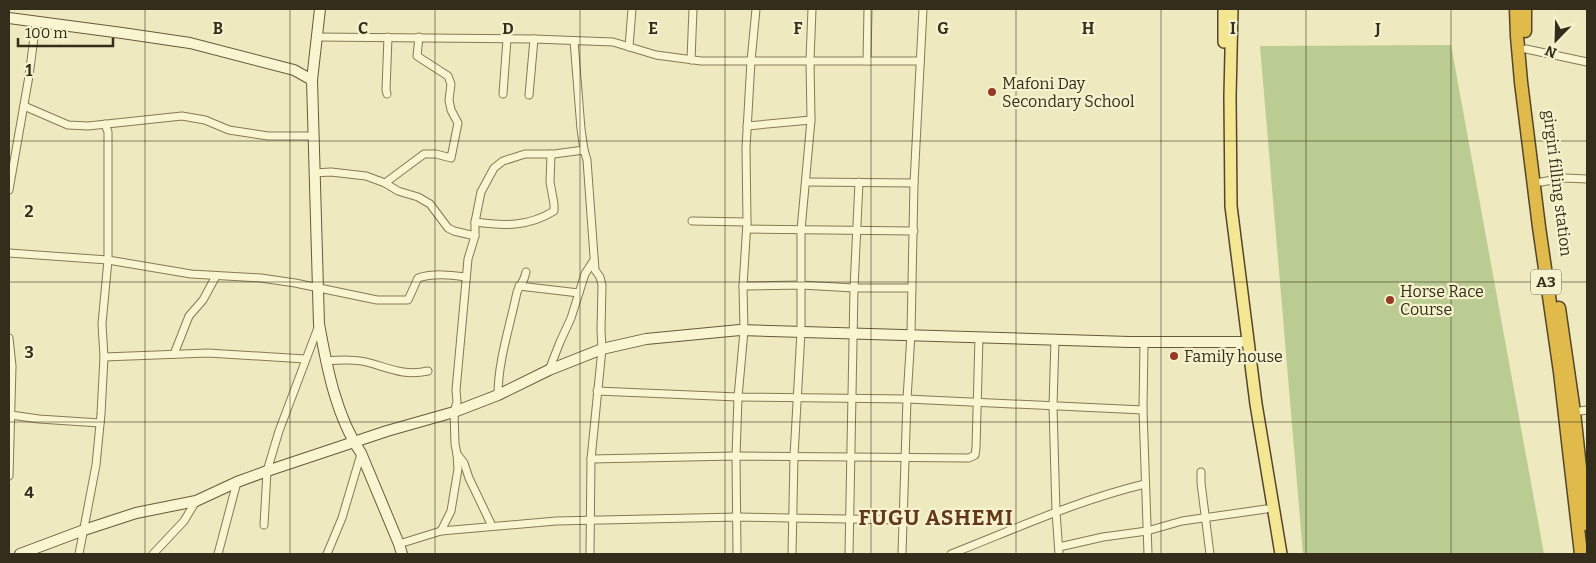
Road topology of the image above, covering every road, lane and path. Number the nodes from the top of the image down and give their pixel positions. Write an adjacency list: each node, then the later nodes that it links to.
1 (320, 9): 14 (street)
2 (632, 9): 21 (street)
3 (693, 9): 23 (street)
4 (756, 9): 26 (street)
5 (812, 9): 24 (street)
6 (868, 9): 27 (street)
7 (923, 9): 28 (street)
8 (1224, 9): 20 (main road)
9 (1232, 9): 20 (main road)
10 (1516, 9): 99 (highway, A3)
11 (1525, 9): 22 (highway, girgiri filling station / A3)
12 (9, 18): 13 (street)
13 (36, 22): 30 (street); 35 (street)
14 (316, 37): 15 (street); 25 (street)
15 (388, 37): 16 (street); 32 (street)
16 (419, 37): 17 (street); 48 (street)
17 (508, 38): 18 (street); 33 (street)
18 (534, 39): 19 (street); 34 (street)
19 (574, 41): 21 (street); 40 (street)
20 (1228, 44): 80 (main road); 146 (main road)
21 (629, 47): 23 (street)
22 (1526, 49): 29 (street); 47 (highway, girgiri filling station / A3)
23 (691, 60): 26 (street)
24 (810, 60): 26 (street); 27 (street); 36 (street)
25 (313, 61): 30 (street); 31 (street)
26 (751, 61): 38 (street)
27 (867, 61): 28 (street)
28 (920, 61): 49 (street)
29 (1587, 62)
30 (294, 70): 31 (street)
31 (312, 80): 39 (street)
32 (387, 94)
33 (503, 94)
34 (530, 95)
35 (24, 106): 37 (street); 43 (street)
36 (811, 120): 38 (street); 45 (street)
37 (105, 124): 39 (street); 59 (street)
38 (747, 126): 53 (street)
39 (313, 136): 42 (street)
40 (584, 150): 41 (street); 60 (street)
41 (551, 154): 52 (street); 52 (street)
42 (314, 173): 48 (street); 67 (street)
43 (10, 178): 50 (street)
44 (1587, 179): 47 (street)
45 (806, 182): 46 (street); 54 (street)
46 (859, 182): 49 (street); 55 (street)
47 (1541, 182): 99 (highway, girgiri filling station / A3)
48 (385, 183): 57 (street)
49 (914, 183): 56 (street)
50 (9, 190)
51 (692, 221): 53 (street)
52 (475, 222): 57 (street)
53 (747, 225): 54 (street); 66 (street)
54 (800, 230): 55 (street); 64 (street)
55 (858, 230): 56 (street); 68 (street)
56 (914, 231): 69 (street)
57 (475, 236): 63 (street)
58 (9, 253): 59 (street)
59 (108, 260): 62 (street); 83 (street)
60 (594, 260): 70 (street); 81 (street)
61 (526, 272): 65 (street)
62 (216, 276): 67 (street); 82 (street)
63 (466, 277): 67 (street); 98 (street)
64 (801, 285): 66 (street); 68 (street); 73 (street)
65 (519, 286): 70 (street); 89 (street)
66 (743, 286): 72 (street)
67 (317, 288): 71 (street)
68 (854, 288): 69 (street); 74 (street)
69 (912, 288): 75 (street)
70 (579, 294): 86 (street)
71 (319, 324): 84 (street); 85 (street)
72 (744, 331): 73 (street); 81 (street); 90 (street)
73 (801, 332): 74 (street); 91 (street)
74 (854, 333): 75 (street); 92 (street)
75 (911, 334): 76 (street); 93 (street)
76 (979, 337): 78 (street); 94 (street)
77 (9, 338): 100 (street)
78 (1055, 339): 79 (street); 95 (street)
79 (1144, 342): 80 (street); 96 (street)
80 (1241, 342): 116 (main road)
81 (602, 349): 86 (street); 88 (street)
82 (174, 354): 83 (street); 84 (street)
83 (104, 357): 101 (street)
84 (305, 359): 110 (street)
85 (326, 360): 87 (street); 102 (street)
86 (549, 370): 89 (street)
87 (428, 371)
88 (597, 391): 90 (street); 109 (street)
89 (498, 395): 98 (street)
90 (738, 397): 91 (street); 105 (street)
91 (798, 398): 92 (street); 106 (street)
92 (853, 399): 93 (street); 107 (street)
93 (906, 399): 94 (street); 108 (street)
94 (976, 402): 95 (street); 108 (street)
95 (1053, 406): 96 (street); 117 (street)
96 (1142, 410): 114 (street)
97 (1587, 410): 99 (street)
98 (454, 412): 102 (street); 104 (street)
99 (1569, 412): 129 (highway, girgiri filling station / A3); 147 (highway, A3)
100 (11, 415): 101 (street); 112 (street)
101 (100, 423): 126 (street)
102 (354, 443): 103 (street); 110 (street)
103 (361, 454): 130 (street); 136 (street)
104 (457, 454): 125 (street); 127 (street)
105 (736, 456): 106 (street); 109 (street); 118 (street)
106 (794, 456): 107 (street); 119 (street)
107 (852, 458): 108 (street); 122 (street)
108 (904, 458): 123 (street)
109 (591, 459): 121 (street)
110 (267, 471): 113 (street); 124 (street)
111 (1201, 472): 120 (street)
112 (9, 476)
113 (237, 482): 115 (street); 135 (street)
114 (1145, 484): 117 (street); 128 (street)
115 (196, 501): 126 (street); 134 (street)
116 (1266, 509): 120 (street); 145 (main road)
117 (1056, 512): 131 (street); 142 (street)
118 (738, 517): 119 (street); 121 (street); 138 (street)
119 (793, 517): 122 (street); 139 (street)
120 (1204, 517): 128 (street); 144 (street)
121 (591, 520): 125 (street); 137 (street)
122 (849, 520): 123 (street); 140 (street)
123 (903, 520): 141 (street)
124 (264, 525)
125 (492, 526): 127 (street)
126 (84, 530): 132 (street); 133 (street)
127 (441, 531): 130 (street)
128 (1147, 531): 131 (street); 143 (street)
129 (1587, 532)
130 (399, 551)
131 (1059, 551)
132 (20, 554)
133 (79, 554)
134 (153, 554)
135 (218, 554)
136 (327, 554)
137 (590, 554)
138 (737, 554)
139 (792, 554)
140 (849, 554)
141 (902, 554)
142 (951, 554)
143 (1148, 554)
144 (1210, 554)
145 (1274, 554)
146 (1281, 554)
147 (1581, 554)

